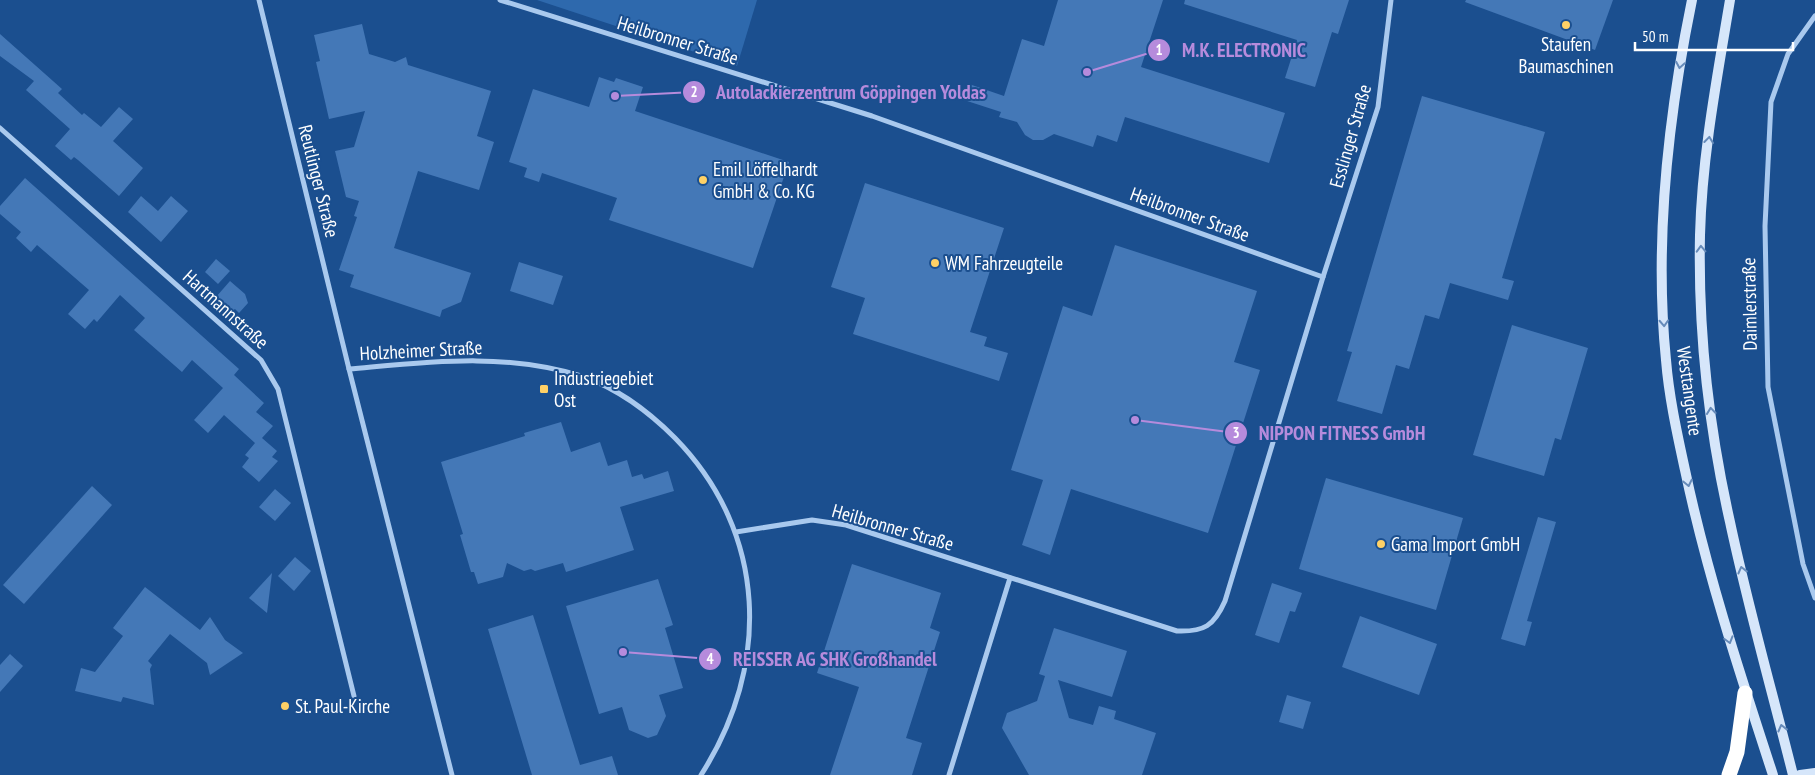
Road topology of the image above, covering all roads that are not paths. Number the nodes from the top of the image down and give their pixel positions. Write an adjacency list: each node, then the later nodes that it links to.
1 (259, 0): 9 (street, Reutlinger Straße)
2 (500, 0): 8 (street, Heilbronner Straße)
3 (1391, 0): 8 (street, Esslinger Straße)
4 (1692, 0): 13 (main road, Westtangente, one-way to 13)
5 (1730, 0): 21 (main road, Westtangente, one-way to 5)
6 (1815, 16): 12 (street, Daimlerstraße)
7 (0, 128): 14 (street, Hartmannstraße)
8 (1323, 277): 11 (street, Heilbronner Straße)
9 (349, 369): 10 (street, Holzheimer Straße); 16 (street, Holzheimer Straße)
10 (736, 532): 11 (street, Heilbronner Straße); 17 (street, Holzheimer Straße)
11 (1010, 578): 18 (street)
12 (1815, 598)
13 (1745, 693): 19 (highway); 20 (main road, Westtangente)
14 (354, 696)
15 (1815, 773): 22 (main road)
16 (452, 775)
17 (701, 775)
18 (949, 775)
19 (1729, 775)
20 (1774, 775)
21 (1793, 775)
22 (1800, 775)

